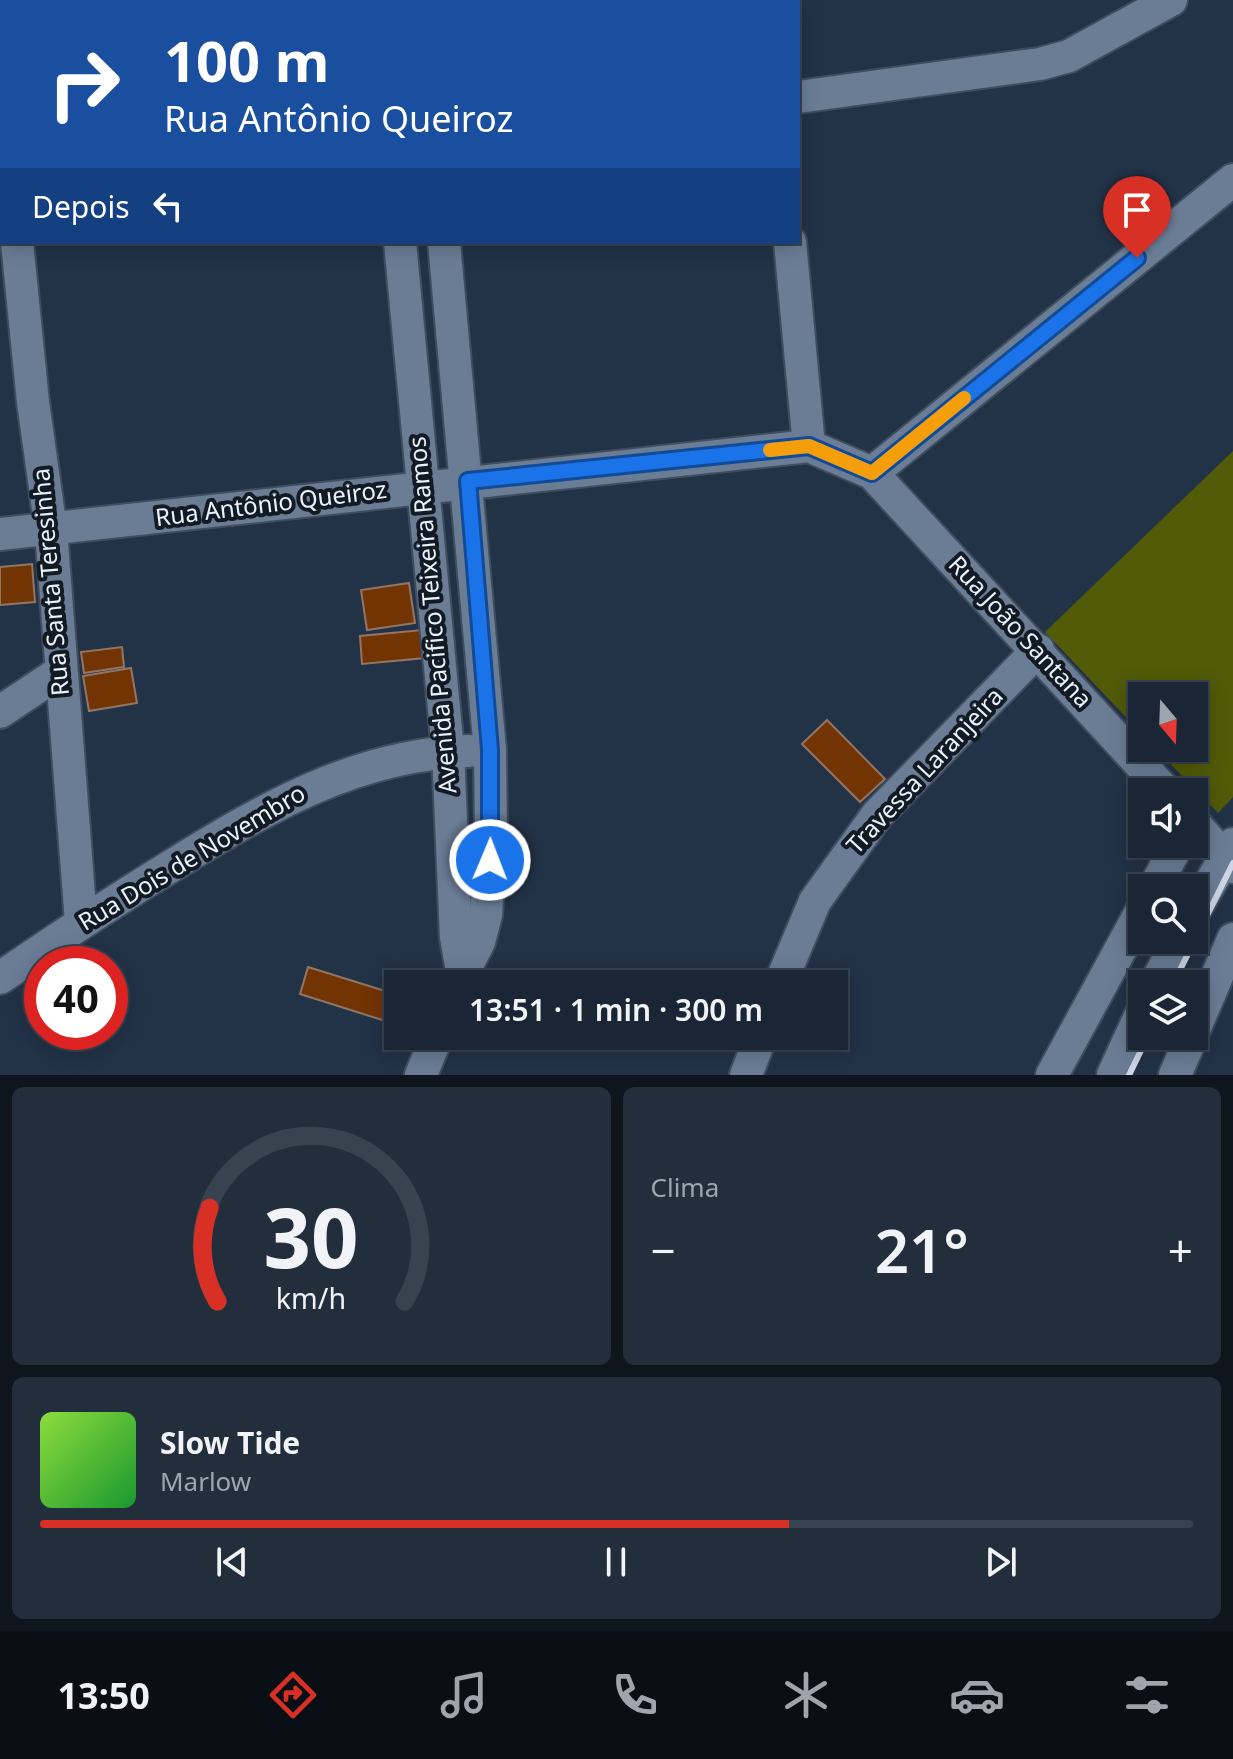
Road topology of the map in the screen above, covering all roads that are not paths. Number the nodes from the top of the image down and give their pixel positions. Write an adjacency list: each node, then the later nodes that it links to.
1 (1171, 0): 2 (street)
2 (800, 97)
3 (1233, 180): 9 (street)
4 (17, 244): 12 (street, Rua Santa Teresinha)
5 (400, 244): 11 (street, Avenida Pacifico Teixeira Ramos)
6 (444, 244): 10 (street, Avenida Pacifico Teixeira Ramos)
7 (790, 244): 8 (street)
8 (809, 446): 9 (street, Rua Antônio Queiroz); 10 (street, Rua Antônio Queiroz)
9 (872, 473): 14 (street, Rua João Santana)
10 (468, 481): 11 (street, Rua Antônio Queiroz); 17 (street, Avenida Pacifico Teixeira Ramos)
11 (421, 487): 12 (street, Rua Antônio Queiroz); 18 (street, Avenida Pacifico Teixeira Ramos)
12 (51, 530): 13 (street, Rua Antônio Queiroz); 15 (street, Rua Santa Teresinha)
13 (0, 534)
14 (1038, 650): 19 (street, Rua João Santana); 28 (street, Travessa Laranjeira)
15 (60, 672): 16 (street); 23 (street, Rua Santa Teresinha)
16 (0, 712)
17 (490, 750): 18 (street, Rua Dois de Novembro); 27 (street, Avenida Pacifico Teixeira Ramos)
18 (448, 751): 23 (street, Rua Dois de Novembro); 26 (street, Avenida Pacifico Teixeira Ramos)
19 (1153, 778)
20 (1208, 836): 21 (street)
21 (1230, 856): 22 (street)
22 (1208, 890)
23 (81, 922): 29 (street, Rua Dois de Novembro)
24 (1128, 936): 37 (street)
25 (1233, 939): 30 (street)
26 (458, 970)
27 (463, 970)
28 (786, 970)
29 (0, 978)
30 (1208, 997)
31 (1128, 1042): 38 (street)
32 (431, 1050): 35 (street)
33 (756, 1050): 36 (street)
34 (1186, 1050): 39 (street)
35 (421, 1075)
36 (746, 1075)
37 (1052, 1075)
38 (1113, 1075)
39 (1175, 1075)

